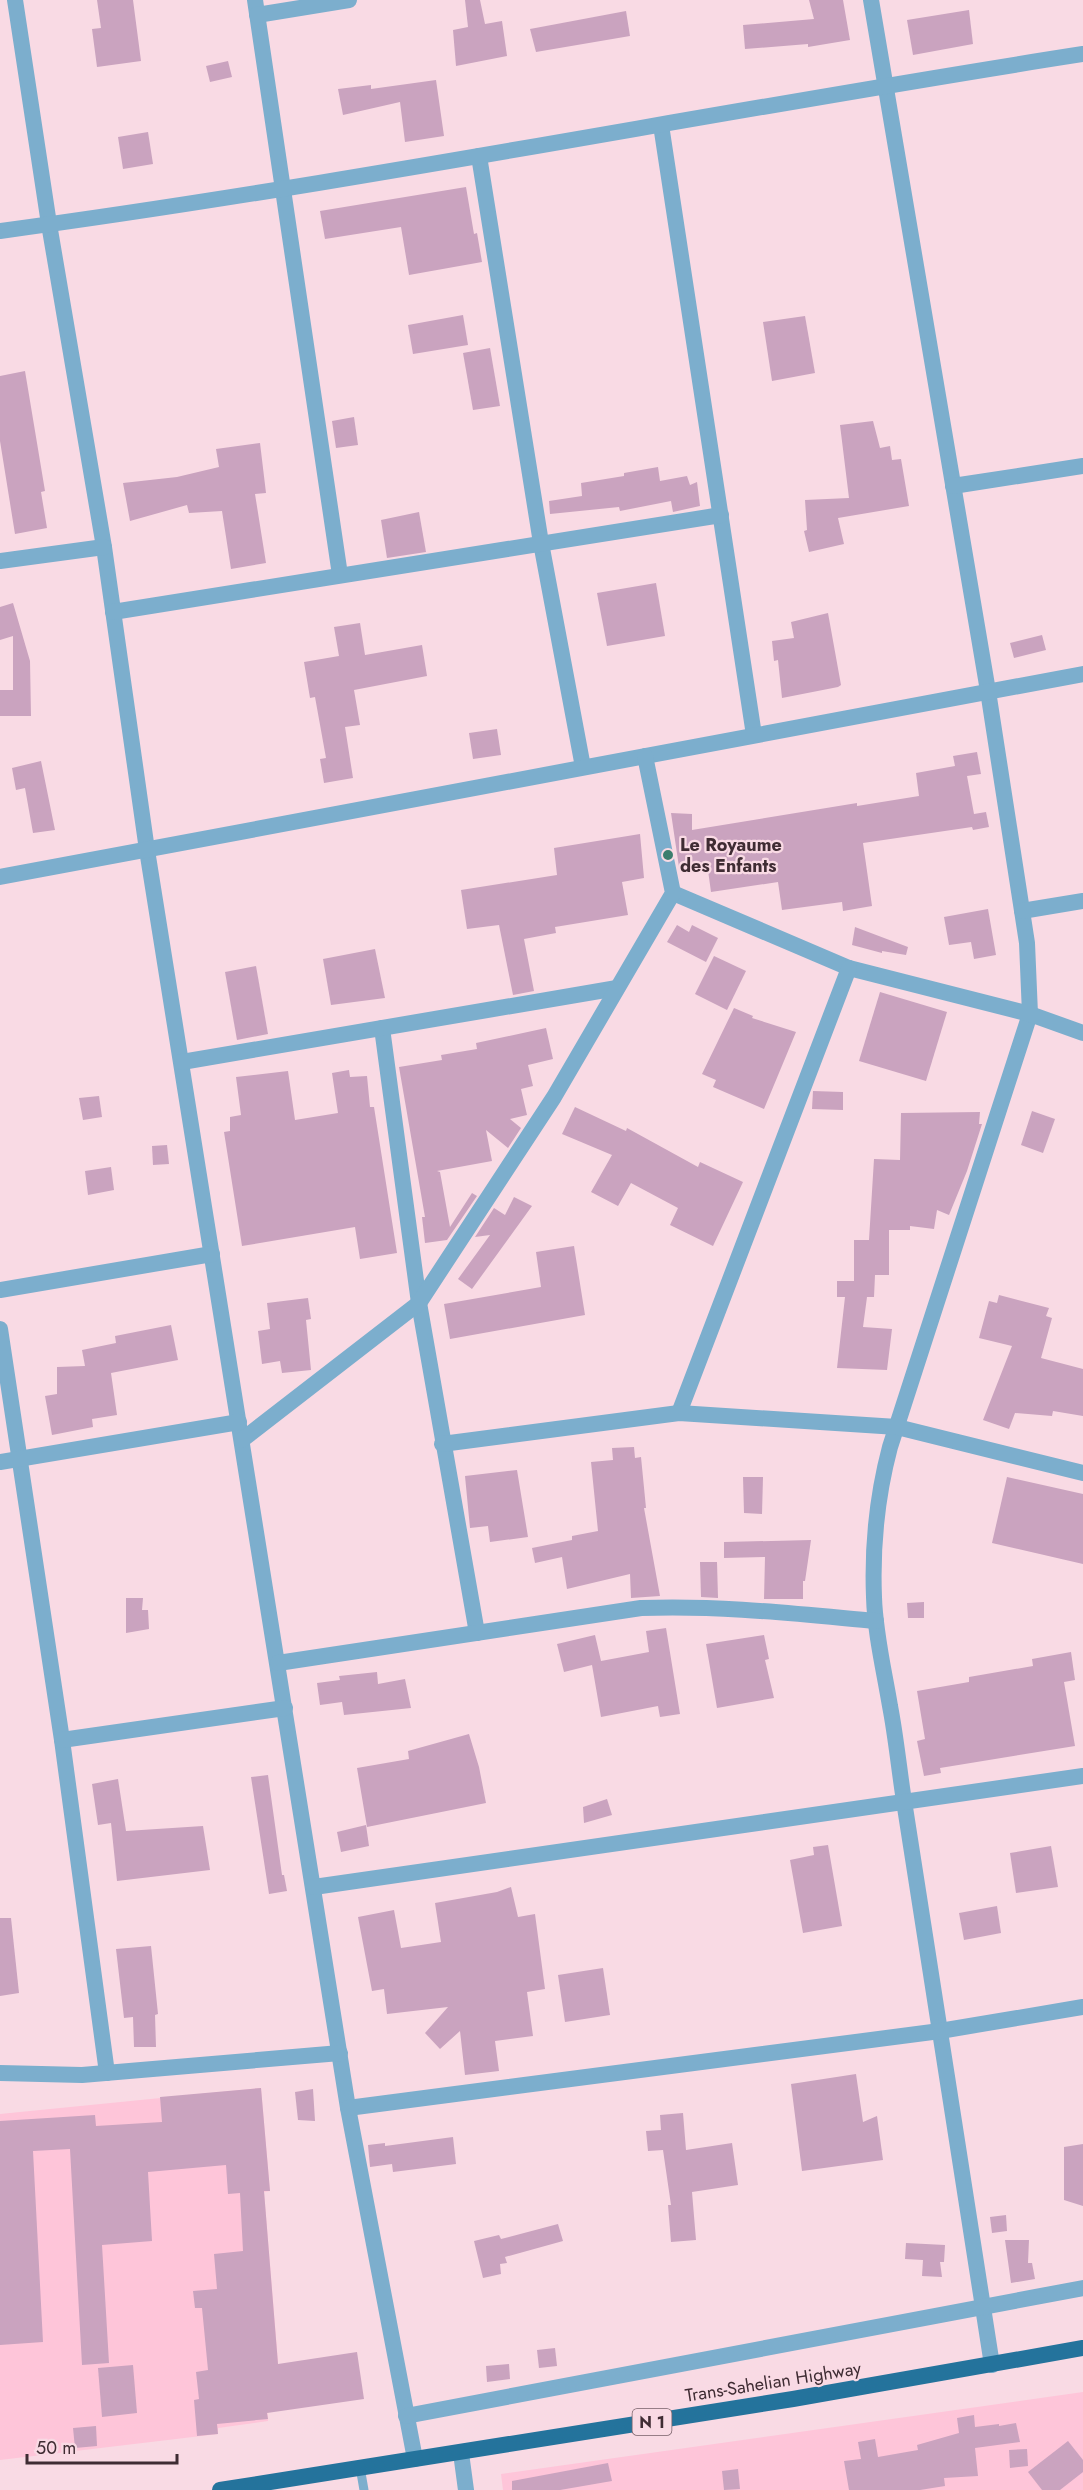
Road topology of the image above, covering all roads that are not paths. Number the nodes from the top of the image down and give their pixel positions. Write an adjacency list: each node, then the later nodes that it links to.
1 (15, 0): 10 (street)
2 (349, 0): 4 (street)
3 (872, 0): 6 (street)
4 (256, 8): 9 (street)
5 (1083, 54): 6 (street)
6 (886, 85): 7 (street); 13 (street)
7 (661, 124): 8 (street); 14 (street)
8 (479, 156): 9 (street); 15 (street)
9 (283, 188): 10 (street); 18 (street)
10 (49, 224): 11 (street); 16 (street)
11 (0, 231)
12 (1083, 466): 13 (street)
13 (953, 486): 21 (street)
14 (721, 515): 15 (street); 22 (street)
15 (541, 543): 18 (street); 24 (street)
16 (104, 548): 17 (street); 19 (street)
17 (0, 561)
18 (340, 575): 19 (street)
19 (113, 612): 25 (street)
20 (1083, 674): 21 (street)
21 (988, 691): 22 (street); 29 (street)
22 (754, 735): 23 (street)
23 (645, 756): 24 (street); 27 (street)
24 (583, 767): 25 (street)
25 (147, 850): 26 (street); 35 (street)
26 (0, 877)
27 (673, 893): 30 (street); 31 (street)
28 (1083, 901): 29 (street)
29 (1022, 911): 32 (street)
30 (849, 968): 32 (street); 40 (street)
31 (617, 988): 33 (street); 38 (street)
32 (1030, 1014): 34 (street); 42 (street)
33 (382, 1028): 35 (street); 38 (street)
34 (1083, 1033)
35 (182, 1062): 36 (street)
36 (212, 1254): 37 (street); 41 (street)
37 (0, 1290)
38 (419, 1304): 43 (street); 44 (street)
39 (0, 1329): 45 (street)
40 (679, 1413): 42 (street); 44 (street)
41 (239, 1422): 43 (street); 45 (street)
42 (897, 1426): 47 (street); 48 (street)
43 (242, 1440): 50 (street)
44 (442, 1444): 49 (street)
45 (19, 1459): 46 (street); 52 (street)
46 (0, 1462)
47 (1083, 1473)
48 (876, 1621): 49 (street); 54 (street)
49 (477, 1633): 50 (street)
50 (278, 1663): 51 (street)
51 (285, 1708): 52 (street); 55 (street)
52 (62, 1740): 60 (street)
53 (1083, 1776): 54 (street)
54 (903, 1801): 55 (street); 57 (street)
55 (314, 1887): 58 (street)
56 (1083, 2007): 57 (street)
57 (940, 2031): 61 (street); 63 (street)
58 (340, 2053): 60 (street); 61 (street)
59 (0, 2073): 60 (street)
60 (107, 2073)
61 (348, 2108): 66 (street)
62 (1083, 2288): 63 (street)
63 (984, 2308): 65 (street); 66 (street)
64 (1083, 2348): 65 (highway, Trans-Sahelian Highway / N 1)
65 (992, 2365): 67 (highway, Trans-Sahelian Highway / N 1)
66 (406, 2416): 68 (street)
67 (461, 2453): 68 (highway, Trans-Sahelian Highway / N 1); 73 (street)
68 (416, 2459): 69 (highway, Trans-Sahelian Highway / N 1)
69 (360, 2467): 70 (highway, Trans-Sahelian Highway / N 1); 72 (lane)
70 (285, 2484): 71 (highway, Trans-Sahelian Highway / N 1)
71 (220, 2490)
72 (364, 2490)
73 (466, 2490)

